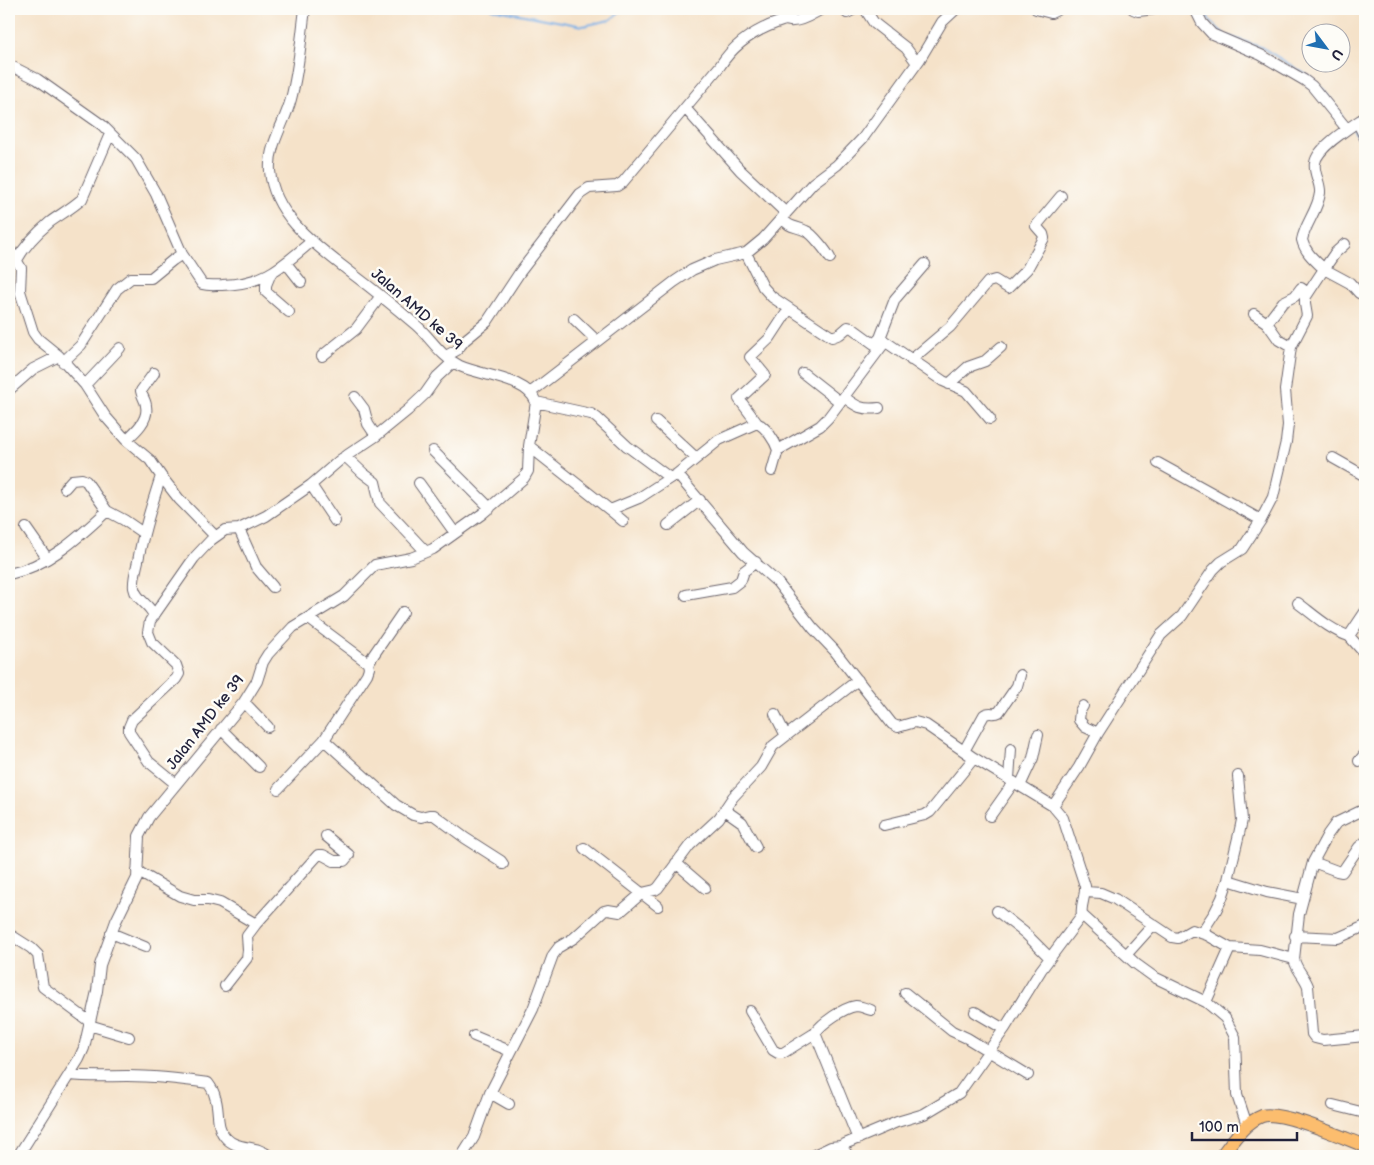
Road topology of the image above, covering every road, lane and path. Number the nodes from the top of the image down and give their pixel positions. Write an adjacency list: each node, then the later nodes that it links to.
1 (305, 9): 23 (street, Jalan AMD ke 39)
2 (792, 9): 13 (street)
3 (822, 9): 13 (street)
4 (843, 9): 5 (street)
5 (855, 9)
6 (865, 9): 14 (street)
7 (956, 9): 14 (street)
8 (1036, 9): 9 (street)
9 (1058, 9)
10 (1133, 9): 11 (street)
11 (1155, 9)
12 (1195, 9): 18 (street)
13 (785, 20): 16 (street)
14 (917, 63): 22 (street)
15 (9, 65): 19 (street)
16 (685, 108): 22 (street); 51 (street)
17 (1361, 120): 18 (street); 20 (street)
18 (1347, 129): 32 (street)
19 (110, 134): 27 (street); 29 (street)
20 (1365, 138)
21 (1061, 196): 52 (street)
22 (784, 216): 26 (street); 28 (street)
23 (312, 241): 30 (street); 38 (street, Jalan AMD ke 39)
24 (1345, 244): 32 (street)
25 (9, 248): 29 (street)
26 (746, 253): 39 (street); 44 (street)
27 (182, 254): 33 (street); 50 (street)
28 (830, 258)
29 (17, 260): 50 (street)
30 (286, 263): 33 (street); 35 (street)
31 (925, 264): 45 (street)
32 (1324, 269): 36 (street); 37 (street)
33 (270, 273): 40 (street)
34 (1291, 281): 36 (street)
35 (301, 282)
36 (1304, 290): 43 (street); 46 (street)
37 (1365, 295)
38 (380, 297): 49 (street); 51 (street, Jalan AMD ke 39)
39 (789, 309): 45 (street); 65 (street)
40 (289, 312)
41 (1254, 314): 43 (street)
42 (574, 319): 44 (street)
43 (1267, 323): 46 (street)
44 (596, 340): 58 (street)
45 (882, 340): 52 (street); 60 (street)
46 (1291, 347): 86 (street)
47 (120, 348): 56 (street)
48 (1001, 348): 55 (street)
49 (322, 356)
50 (61, 359): 56 (street); 57 (street)
51 (449, 359): 58 (street, Jalan AMD ke 39); 66 (street)
52 (911, 360): 55 (street)
53 (154, 373): 67 (street)
54 (803, 373): 60 (street)
55 (949, 384): 63 (street)
56 (85, 385): 67 (street)
57 (9, 390)
58 (530, 392): 61 (street)
59 (355, 397): 66 (street)
60 (842, 400): 62 (street); 69 (street)
61 (536, 402): 68 (street, Jalan AMD ke 39); 77 (street)
62 (879, 408)
63 (990, 419)
64 (656, 421): 72 (street)
65 (757, 424): 69 (street); 72 (street)
66 (376, 436): 71 (street)
67 (126, 440): 76 (street)
68 (529, 446): 83 (street, Jalan AMD ke 39); 84 (street)
69 (778, 450): 75 (street)
70 (433, 451): 83 (street)
71 (345, 456): 80 (street); 95 (street)
72 (696, 458): 77 (street)
73 (1333, 458): 78 (street)
74 (1158, 462): 86 (street)
75 (772, 471)
76 (162, 476): 92 (street); 94 (street)
77 (673, 476): 82 (street); 84 (street)
78 (1365, 476)
79 (419, 483): 93 (street)
80 (311, 485): 87 (street); 91 (street)
81 (65, 488): 85 (street)
82 (700, 500): 89 (street); 97 (street)
83 (490, 508): 93 (street, Jalan AMD ke 39)
84 (610, 510): 88 (street)
85 (107, 511): 92 (street); 96 (street)
86 (1261, 520): 116 (street)
87 (335, 521)
88 (623, 521)
89 (668, 525)
90 (26, 528): 96 (street)
91 (238, 529): 94 (street); 99 (street)
92 (143, 534): 104 (street)
93 (455, 534): 95 (street, Jalan AMD ke 39)
94 (215, 536): 104 (street)
95 (426, 552): 105 (street, Jalan AMD ke 39)
96 (47, 558): 98 (street)
97 (756, 562): 100 (street); 110 (street)
98 (9, 574)
99 (273, 587)
100 (686, 595)
101 (1298, 603): 106 (street)
102 (403, 612): 108 (street)
103 (1365, 612): 106 (street)
104 (154, 616): 126 (street)
105 (309, 619): 108 (street); 111 (street, Jalan AMD ke 39)
106 (1350, 636): 107 (street)
107 (1365, 654)
108 (368, 662): 119 (street)
109 (1020, 675): 121 (street)
110 (858, 680): 118 (street); 121 (street)
111 (244, 702): 114 (street); 115 (street, Jalan AMD ke 39)
112 (1083, 706): 116 (street)
113 (775, 714): 118 (street)
114 (268, 727)
115 (221, 729): 123 (street); 126 (street, Jalan AMD ke 39)
116 (1098, 734): 128 (street)
117 (1038, 735): 125 (street)
118 (786, 736): 130 (street)
119 (324, 740): 127 (street); 138 (street)
120 (1011, 749): 125 (street)
121 (964, 751): 122 (street)
122 (974, 758): 125 (street); 132 (street)
123 (259, 767)
124 (1238, 776): 141 (street)
125 (1014, 782): 128 (street); 131 (street)
126 (176, 784): 140 (street, Jalan AMD ke 39)
127 (278, 789)
128 (1053, 806): 143 (street)
129 (1365, 809): 137 (street)
130 (725, 810): 135 (street); 139 (street)
131 (990, 816)
132 (884, 825)
133 (326, 836): 149 (street)
134 (1365, 842): 137 (street)
135 (756, 847)
136 (584, 848): 144 (street)
137 (1313, 862): 145 (street)
138 (502, 864)
139 (676, 864): 142 (street); 144 (street)
140 (137, 871): 149 (street); 152 (street, Jalan AMD ke 39)
141 (1228, 880): 145 (street); 153 (street)
142 (705, 888)
143 (1086, 892): 148 (street); 150 (street)
144 (642, 893): 146 (street); 173 (street)
145 (1303, 899): 155 (street)
146 (658, 906)
147 (997, 911): 159 (street)
148 (1082, 916): 158 (street); 159 (street)
149 (256, 924): 161 (street)
150 (1153, 925): 153 (street); 158 (street)
151 (1365, 926): 155 (street)
152 (111, 932): 156 (street); 167 (street, Jalan AMD ke 39)
153 (1202, 932): 157 (street)
154 (9, 934): 167 (street)
155 (1296, 936): 160 (street)
156 (145, 947)
157 (1230, 948): 160 (street); 163 (street)
158 (1126, 955): 163 (street)
159 (1050, 958): 168 (street)
160 (1294, 959): 171 (street)
161 (225, 986)
162 (905, 992): 174 (street)
163 (1206, 1002): 181 (street)
164 (750, 1010): 169 (street)
165 (871, 1010): 169 (street)
166 (975, 1012): 168 (street)
167 (90, 1023): 172 (street); 175 (street, Jalan AMD ke 39)
168 (1004, 1029): 174 (street)
169 (815, 1033): 182 (street)
170 (474, 1036): 173 (street)
171 (1365, 1036)
172 (129, 1038)
173 (510, 1051): 177 (street)
174 (988, 1052): 176 (street); 182 (street)
175 (69, 1075): 185 (street, Jalan AMD ke 39); 186 (street)
176 (1028, 1075)
177 (490, 1093): 178 (street); 187 (street)
178 (509, 1104)
179 (1333, 1105): 180 (street)
180 (1365, 1113)
181 (1247, 1125): 184 (main road); 190 (main road)
182 (858, 1139): 183 (street)
183 (840, 1146): 188 (street); 189 (street)
184 (1365, 1146)
185 (18, 1156)
186 (268, 1156)
187 (462, 1156)
188 (812, 1156)
189 (848, 1156)
190 (1221, 1156)

